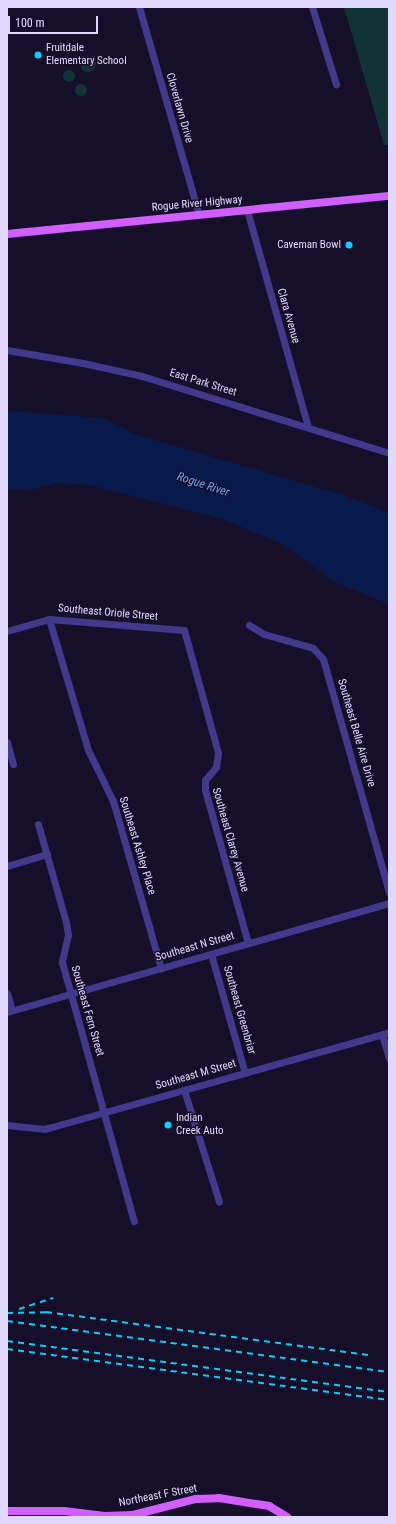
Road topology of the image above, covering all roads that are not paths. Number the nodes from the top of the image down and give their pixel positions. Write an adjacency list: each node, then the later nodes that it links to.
1 (139, 7): 6 (street, Cloverlawn Drive)
2 (312, 7): 3 (street)
3 (336, 84)
4 (389, 196): 5 (main road, Rogue River Highway)
5 (247, 210): 6 (main road, Rogue River Highway); 9 (street, Clara Avenue)
6 (199, 215): 7 (main road, Rogue River Highway)
7 (7, 234)
8 (7, 350): 9 (street, East Park Street)
9 (308, 427): 10 (street, East Park Street)
10 (389, 453)
11 (49, 618): 13 (street, Southeast Oriole Street); 14 (street, Southeast Oriole Street); 24 (street, Southeast Ashley Place)
12 (249, 625): 20 (street, Southeast Belle Aire Drive)
13 (184, 630): 22 (street, Southeast Clarey Avenue)
14 (7, 631)
15 (7, 742): 16 (street)
16 (14, 764)
17 (38, 824): 18 (street, Southeast Fern Street)
18 (47, 854): 19 (street); 26 (street, Southeast Fern Street)
19 (7, 866)
20 (389, 893)
21 (389, 903): 22 (street, Southeast N Street)
22 (248, 943): 23 (street, Southeast N Street)
23 (211, 954): 24 (street, Southeast N Street); 30 (street, Southeast Greenbriar)
24 (161, 968): 26 (street, Southeast N Street)
25 (7, 993): 27 (street)
26 (71, 994): 27 (street, Southeast N Street); 32 (street, Southeast Fern Street)
27 (10, 1011)
28 (386, 1033): 29 (street); 30 (street, Southeast M Street)
29 (389, 1058)
30 (245, 1073): 31 (street, Southeast M Street)
31 (184, 1090): 32 (street, Southeast M Street); 34 (street)
32 (104, 1112): 33 (street, Southeast M Street); 35 (street, Southeast Fern Street)
33 (7, 1125)
34 (219, 1202)
35 (134, 1221)
36 (7, 1511): 37 (main road, Northeast F Street)
37 (154, 1513): 38 (main road, Northeast F Street)
38 (287, 1517)

